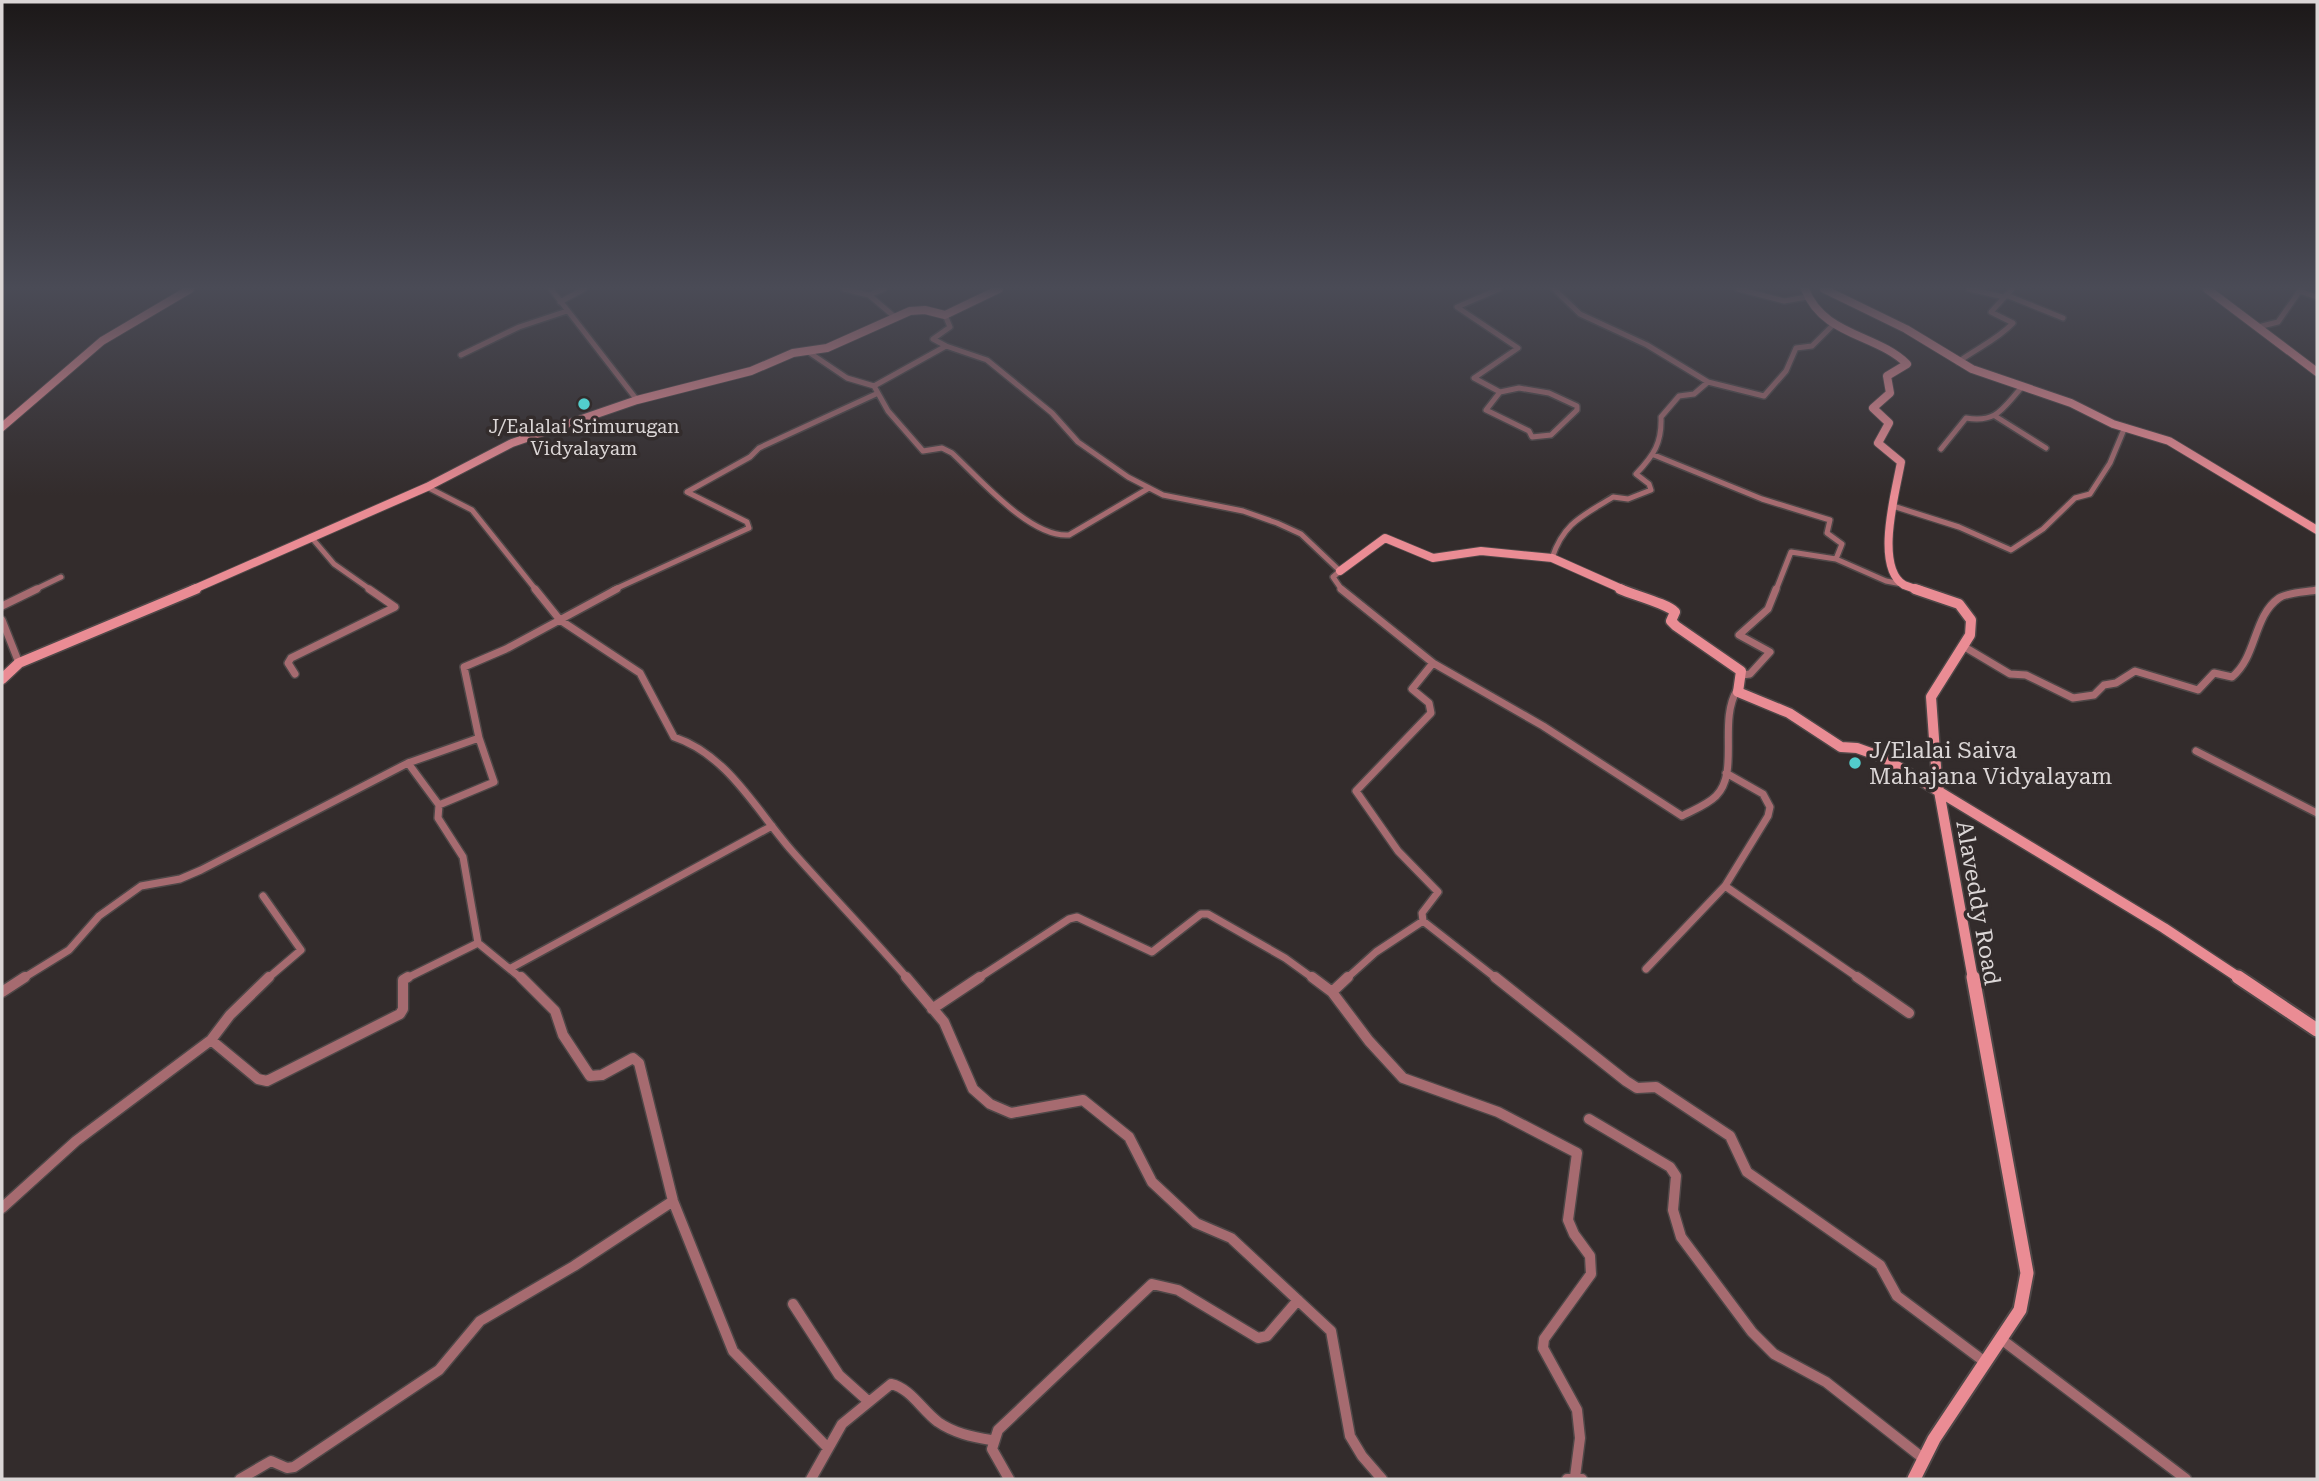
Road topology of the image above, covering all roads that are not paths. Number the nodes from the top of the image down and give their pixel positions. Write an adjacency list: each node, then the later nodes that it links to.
1 (82, 358): 22 (street)
2 (604, 358): 20 (street)
3 (780, 358): 20 (street)
4 (818, 358): 18 (street)
5 (926, 358): 18 (street)
6 (981, 358): 28 (street)
7 (1502, 358): 19 (street)
8 (1669, 358): 16 (street)
9 (1792, 358): 16 (street)
10 (1900, 358): 29 (street)
11 (1952, 358): 14 (street)
12 (1963, 358): 14 (street)
13 (2299, 358): 15 (street)
14 (1958, 362): 17 (street)
15 (2317, 372)
16 (1708, 382): 26 (street)
17 (2022, 387): 21 (street); 23 (street)
18 (875, 390): 28 (street); 40 (street)
19 (1500, 392): 19 (street)
20 (637, 400): 27 (street)
21 (1995, 416): 24 (street); 25 (street)
22 (2, 427)
23 (2125, 427): 29 (street); 30 (street)
24 (2046, 448)
25 (1941, 449)
26 (1654, 455): 32 (street); 33 (street)
27 (427, 487): 31 (street); 40 (street)
28 (1149, 488): 34 (street)
29 (1893, 506): 36 (street)
30 (2317, 530)
31 (311, 537): 42 (street); 44 (street)
32 (1552, 558): 34 (street); 45 (street)
33 (1836, 559): 36 (street); 45 (street)
34 (1340, 571): 43 (street)
35 (61, 577): 38 (street)
36 (1902, 584): 41 (street, Alaveddy Road)
37 (2317, 590): 41 (street)
38 (2, 606)
39 (2, 620): 42 (street)
40 (560, 620): 48 (street); 55 (street)
41 (1963, 646): 52 (street, Alaveddy Road)
42 (19, 663): 46 (street)
43 (1433, 663): 51 (street); 58 (street)
44 (295, 674)
45 (1742, 675): 47 (street)
46 (2, 678)
47 (1737, 690): 51 (street); 52 (street)
48 (479, 738): 50 (street); 53 (street)
49 (2196, 751): 54 (street)
50 (408, 763): 53 (street); 62 (street)
51 (1726, 773): 56 (street)
52 (1941, 794): 66 (street); 73 (street, Alaveddy Road)
53 (439, 805): 59 (street)
54 (2317, 813)
55 (772, 827): 60 (street); 64 (street)
56 (1725, 886): 61 (street); 65 (street)
57 (263, 896): 67 (street)
58 (1423, 921): 63 (street); 74 (street)
59 (478, 943): 60 (street); 67 (street)
60 (511, 968): 69 (street)
61 (1646, 969)
62 (2, 992)
63 (1332, 992): 64 (street); 83 (street)
64 (932, 1009): 71 (street)
65 (1909, 1013)
66 (2317, 1030)
67 (212, 1040): 70 (street)
68 (1589, 1119): 78 (street)
69 (673, 1201): 77 (street); 79 (street)
70 (2, 1208)
71 (1298, 1300): 76 (street); 82 (street)
72 (793, 1304): 75 (street)
73 (2001, 1339): 74 (street, Alaveddy Road); 85 (street)
74 (1985, 1363): 78 (street, Alaveddy Road)
75 (868, 1401): 76 (street); 77 (street)
76 (991, 1440): 81 (street)
77 (828, 1448): 80 (street)
78 (1924, 1459): 84 (street, Alaveddy Road)
79 (240, 1479)
80 (811, 1479)
81 (1009, 1479)
82 (1382, 1479)
83 (1575, 1479)
84 (1914, 1479)
85 (2186, 1479)

